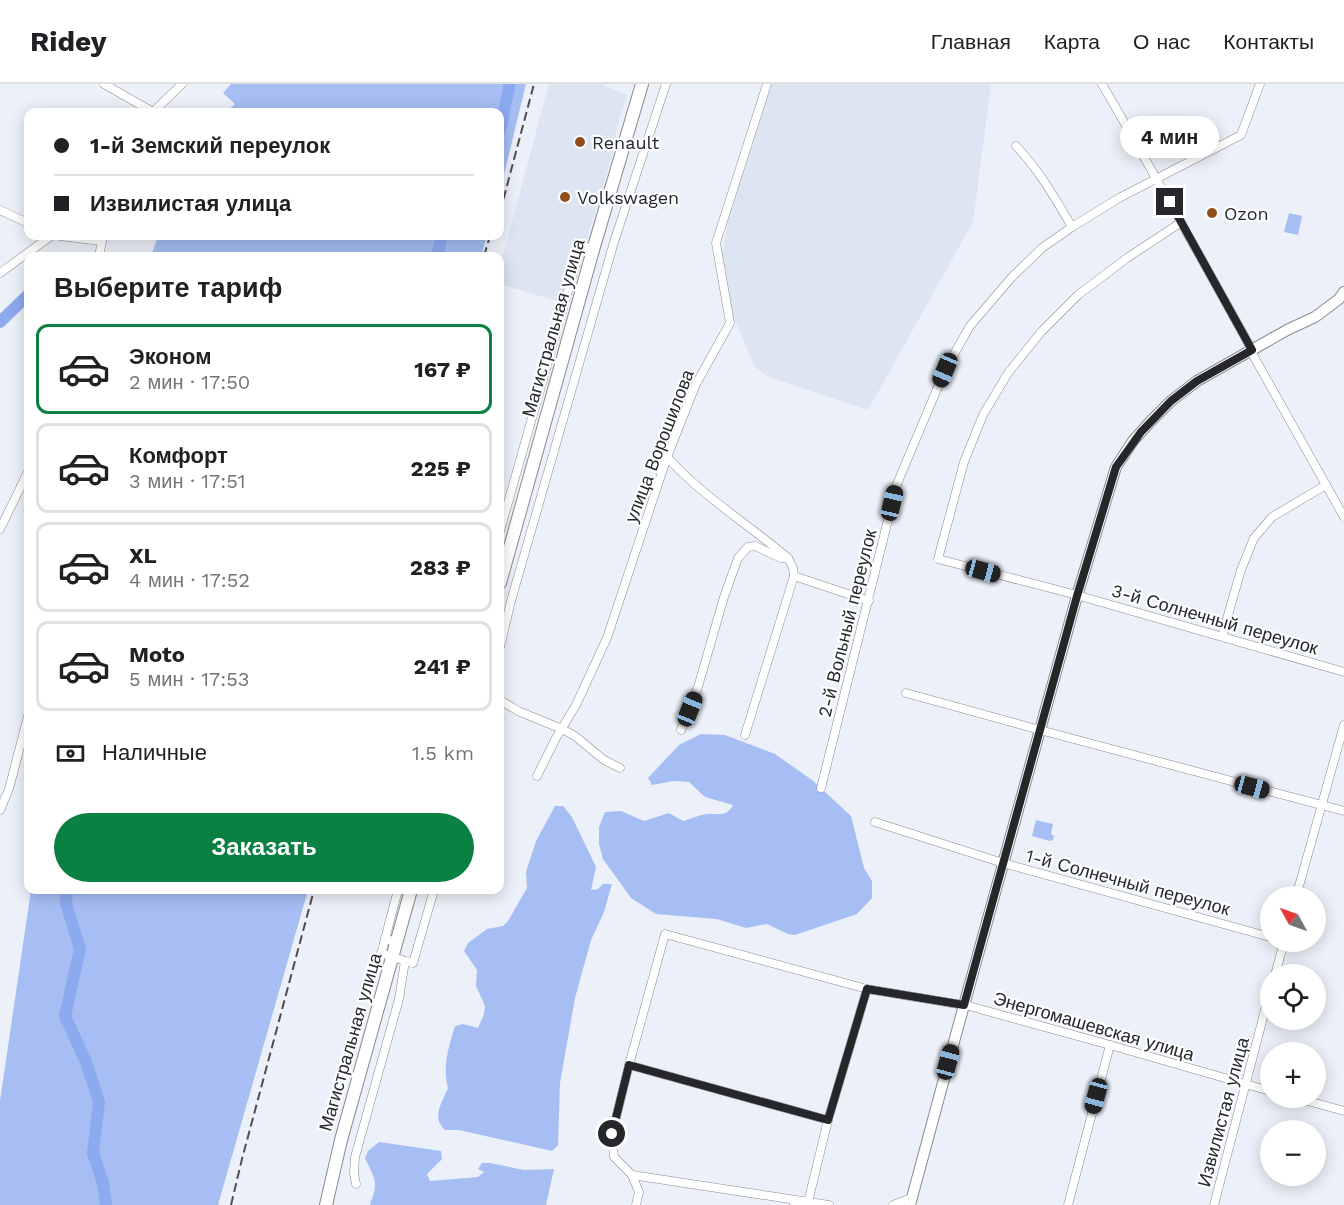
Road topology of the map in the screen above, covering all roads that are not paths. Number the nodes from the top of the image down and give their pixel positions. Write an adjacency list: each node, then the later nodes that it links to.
1 (104, 84): 8 (street)
2 (182, 84): 9 (street)
3 (642, 84): 17 (main road, Магистральная улица)
4 (666, 84): 34 (street)
5 (767, 84): 23 (street, улица Ворошилова)
6 (1102, 84): 11 (street)
7 (1260, 84): 11 (street, 2-й Вольный переулок)
8 (146, 108)
9 (157, 108)
10 (1016, 146): 15 (street)
11 (1158, 180): 14 (street); 15 (street, 2-й Вольный переулок)
12 (0, 210): 13 (street)
13 (24, 221)
14 (1180, 223): 22 (street); 32 (street, 3-й Солнечный переулок)
15 (1072, 227): 33 (street, 2-й Вольный переулок)
16 (45, 240): 18 (street)
17 (593, 250): 26 (street); 30 (main road, Магистральная улица)
18 (29, 252)
19 (24, 256): 20 (street)
20 (0, 273)
21 (1344, 292): 22 (street)
22 (1252, 350): 25 (street); 32 (street)
23 (667, 457): 29 (street); 40 (street, улица Ворошилова)
24 (24, 480): 28 (street)
25 (1326, 485): 27 (street); 35 (street)
26 (504, 517)
27 (1344, 517)
28 (0, 530)
29 (788, 558): 31 (street); 41 (street)
30 (504, 569)
31 (794, 576): 33 (street); 44 (street)
32 (1077, 596): 35 (street, 3-й Солнечный переулок); 42 (street)
33 (869, 601): 47 (street, 2-й Вольный переулок)
34 (504, 630)
35 (1222, 636): 36 (street, 3-й Солнечный переулок)
36 (1344, 672)
37 (906, 693): 42 (street)
38 (504, 702): 40 (street)
39 (1344, 725): 48 (street)
40 (562, 729): 45 (street); 46 (street, улица Ворошилова)
41 (681, 730)
42 (1040, 730): 48 (street); 52 (street)
43 (24, 731): 49 (street)
44 (745, 735)
45 (620, 768)
46 (537, 776)
47 (821, 788)
48 (1321, 805): 50 (street); 53 (street)
49 (0, 810)
50 (1344, 811)
51 (875, 822): 52 (street, 1-й Солнечный переулок)
52 (1003, 863): 57 (street, 1-й Солнечный переулок); 62 (street)
53 (1299, 886)
54 (397, 894): 58 (street)
55 (409, 894): 58 (main road, Магистральная улица)
56 (433, 894): 59 (street)
57 (1260, 934)
58 (391, 941): 59 (main road, Магистральная улица)
59 (393, 957): 60 (street); 72 (street); 75 (main road, Магистральная улица)
60 (379, 963)
61 (867, 989): 62 (street, Энергомашевская улица); 65 (street, Энергомашевская улица); 70 (street)
62 (964, 1005): 64 (street, Энергомашевская улица); 74 (street)
63 (1260, 1028): 66 (street, Извилистая улица)
64 (1110, 1045): 66 (street, Энергомашевская улица); 80 (street)
65 (629, 1065): 70 (street); 71 (street)
66 (1245, 1084): 67 (street, Энергомашевская улица); 81 (street, Извилистая улица)
67 (1260, 1088)
68 (1326, 1106): 69 (street)
69 (1344, 1111)
70 (828, 1120): 73 (street)
71 (632, 1175): 73 (street); 76 (street)
72 (356, 1184)
73 (808, 1202): 77 (street); 78 (street)
74 (911, 1202): 79 (street)
75 (326, 1205)
76 (636, 1205)
77 (794, 1205)
78 (829, 1205)
79 (893, 1205)
80 (1068, 1205)
81 (1214, 1205)

